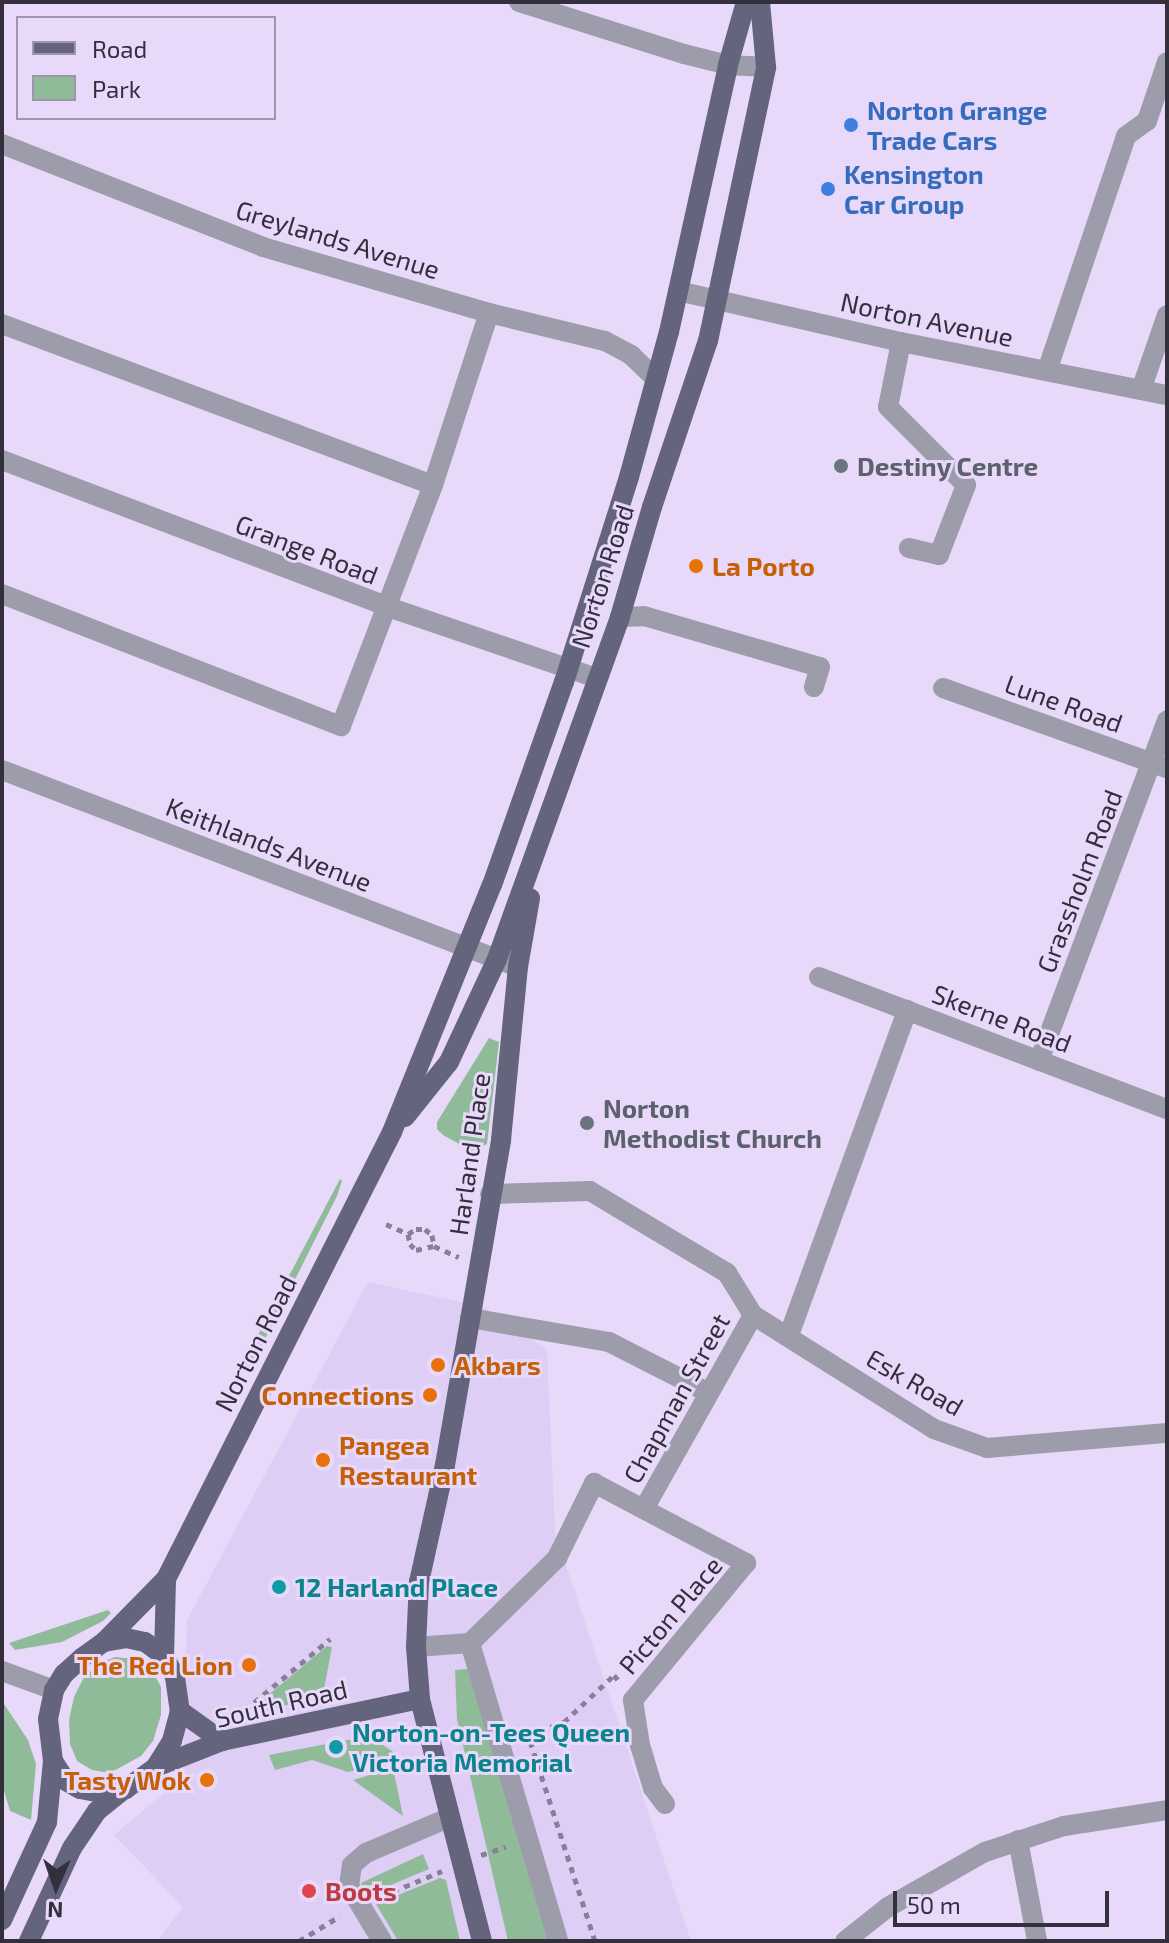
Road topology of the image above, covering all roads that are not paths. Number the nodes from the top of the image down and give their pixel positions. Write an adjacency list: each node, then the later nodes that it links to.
1 (519, 2): 5 (street)
2 (746, 2): 5 (main road, Norton Road)
3 (760, 2): 6 (main road, Norton Road)
4 (1167, 62): 14 (street)
5 (728, 65): 6 (street); 8 (main road, Norton Road)
6 (766, 67): 9 (main road, Norton Road)
7 (2, 144): 10 (street, Greylands Avenue)
8 (678, 291): 9 (street, Norton Avenue); 15 (main road, Norton Road)
9 (718, 301): 13 (street, Norton Avenue); 23 (main road, Norton Road)
10 (489, 313): 15 (street, Greylands Avenue); 19 (street)
11 (1167, 315): 16 (street)
12 (2, 324): 19 (street)
13 (901, 342): 14 (street, Norton Avenue); 20 (street)
14 (1047, 371): 16 (street, Norton Avenue)
15 (656, 379): 24 (main road, Norton Road)
16 (1141, 390): 17 (street, Norton Avenue)
17 (1167, 395)
18 (2, 460): 22 (street, Grange Road)
19 (433, 485): 22 (street)
20 (909, 548)
21 (2, 594): 22 (street)
22 (388, 607): 24 (street, Grange Road)
23 (620, 617): 25 (main road, Norton Road); 26 (street)
24 (568, 669): 25 (street, Grange Road); 32 (main road, Norton Road)
25 (596, 678): 31 (main road, Norton Road)
26 (814, 687)
27 (943, 688): 29 (street, Lune Road)
28 (1167, 720): 29 (street, Grassholm Road)
29 (1159, 765): 37 (street, Grassholm Road)
30 (2, 770): 32 (street, Keithlands Avenue)
31 (538, 851): 33 (main road, Norton Road); 34 (main road, Harland Place)
32 (467, 947): 33 (street, Keithlands Avenue); 39 (main road, Norton Road)
33 (497, 959): 34 (street, Keithlands Avenue); 39 (main road, Norton Road)
34 (518, 967): 40 (main road, Harland Place)
35 (819, 977): 36 (street, Skerne Road)
36 (907, 1010): 37 (street, Skerne Road); 43 (street)
37 (1039, 1061): 38 (street, Skerne Road)
38 (1167, 1109)
39 (392, 1132): 47 (main road, Norton Road)
40 (490, 1194): 41 (street); 42 (main road, Harland Place)
41 (753, 1315): 43 (street, Esk Road); 44 (street, Chapman Street)
42 (470, 1318): 44 (street); 50 (main road, Harland Place)
43 (789, 1335): 45 (street, Esk Road)
44 (709, 1393): 46 (street, Chapman Street)
45 (1167, 1433)
46 (645, 1507): 49 (street); 60 (street, Picton Place)
47 (166, 1579): 48 (main road, Norton Road); 51 (main road, Norton Road)
48 (104, 1642): 51 (main road); 53 (main road)
49 (470, 1643): 50 (street); 68 (street)
50 (416, 1647): 54 (main road, Harland Place)
51 (164, 1656): 55 (main road)
52 (2, 1671): 53 (street)
53 (54, 1690): 57 (main road)
54 (420, 1699): 56 (main road, South Road); 62 (main road, Harland Place)
55 (180, 1711): 56 (main road); 58 (main road)
56 (222, 1741): 58 (main road, South Road)
57 (53, 1761): 59 (main road); 64 (main road)
58 (156, 1767): 59 (main road)
59 (126, 1789): 65 (main road)
60 (665, 1804)
61 (1167, 1810): 63 (street)
62 (448, 1818): 66 (street); 67 (main road, Harland Place)
63 (1018, 1840): 69 (street); 70 (street)
64 (2, 1920)
65 (29, 1941)
66 (382, 1941)
67 (482, 1941)
68 (558, 1941)
69 (845, 1941)
70 (1037, 1941)

